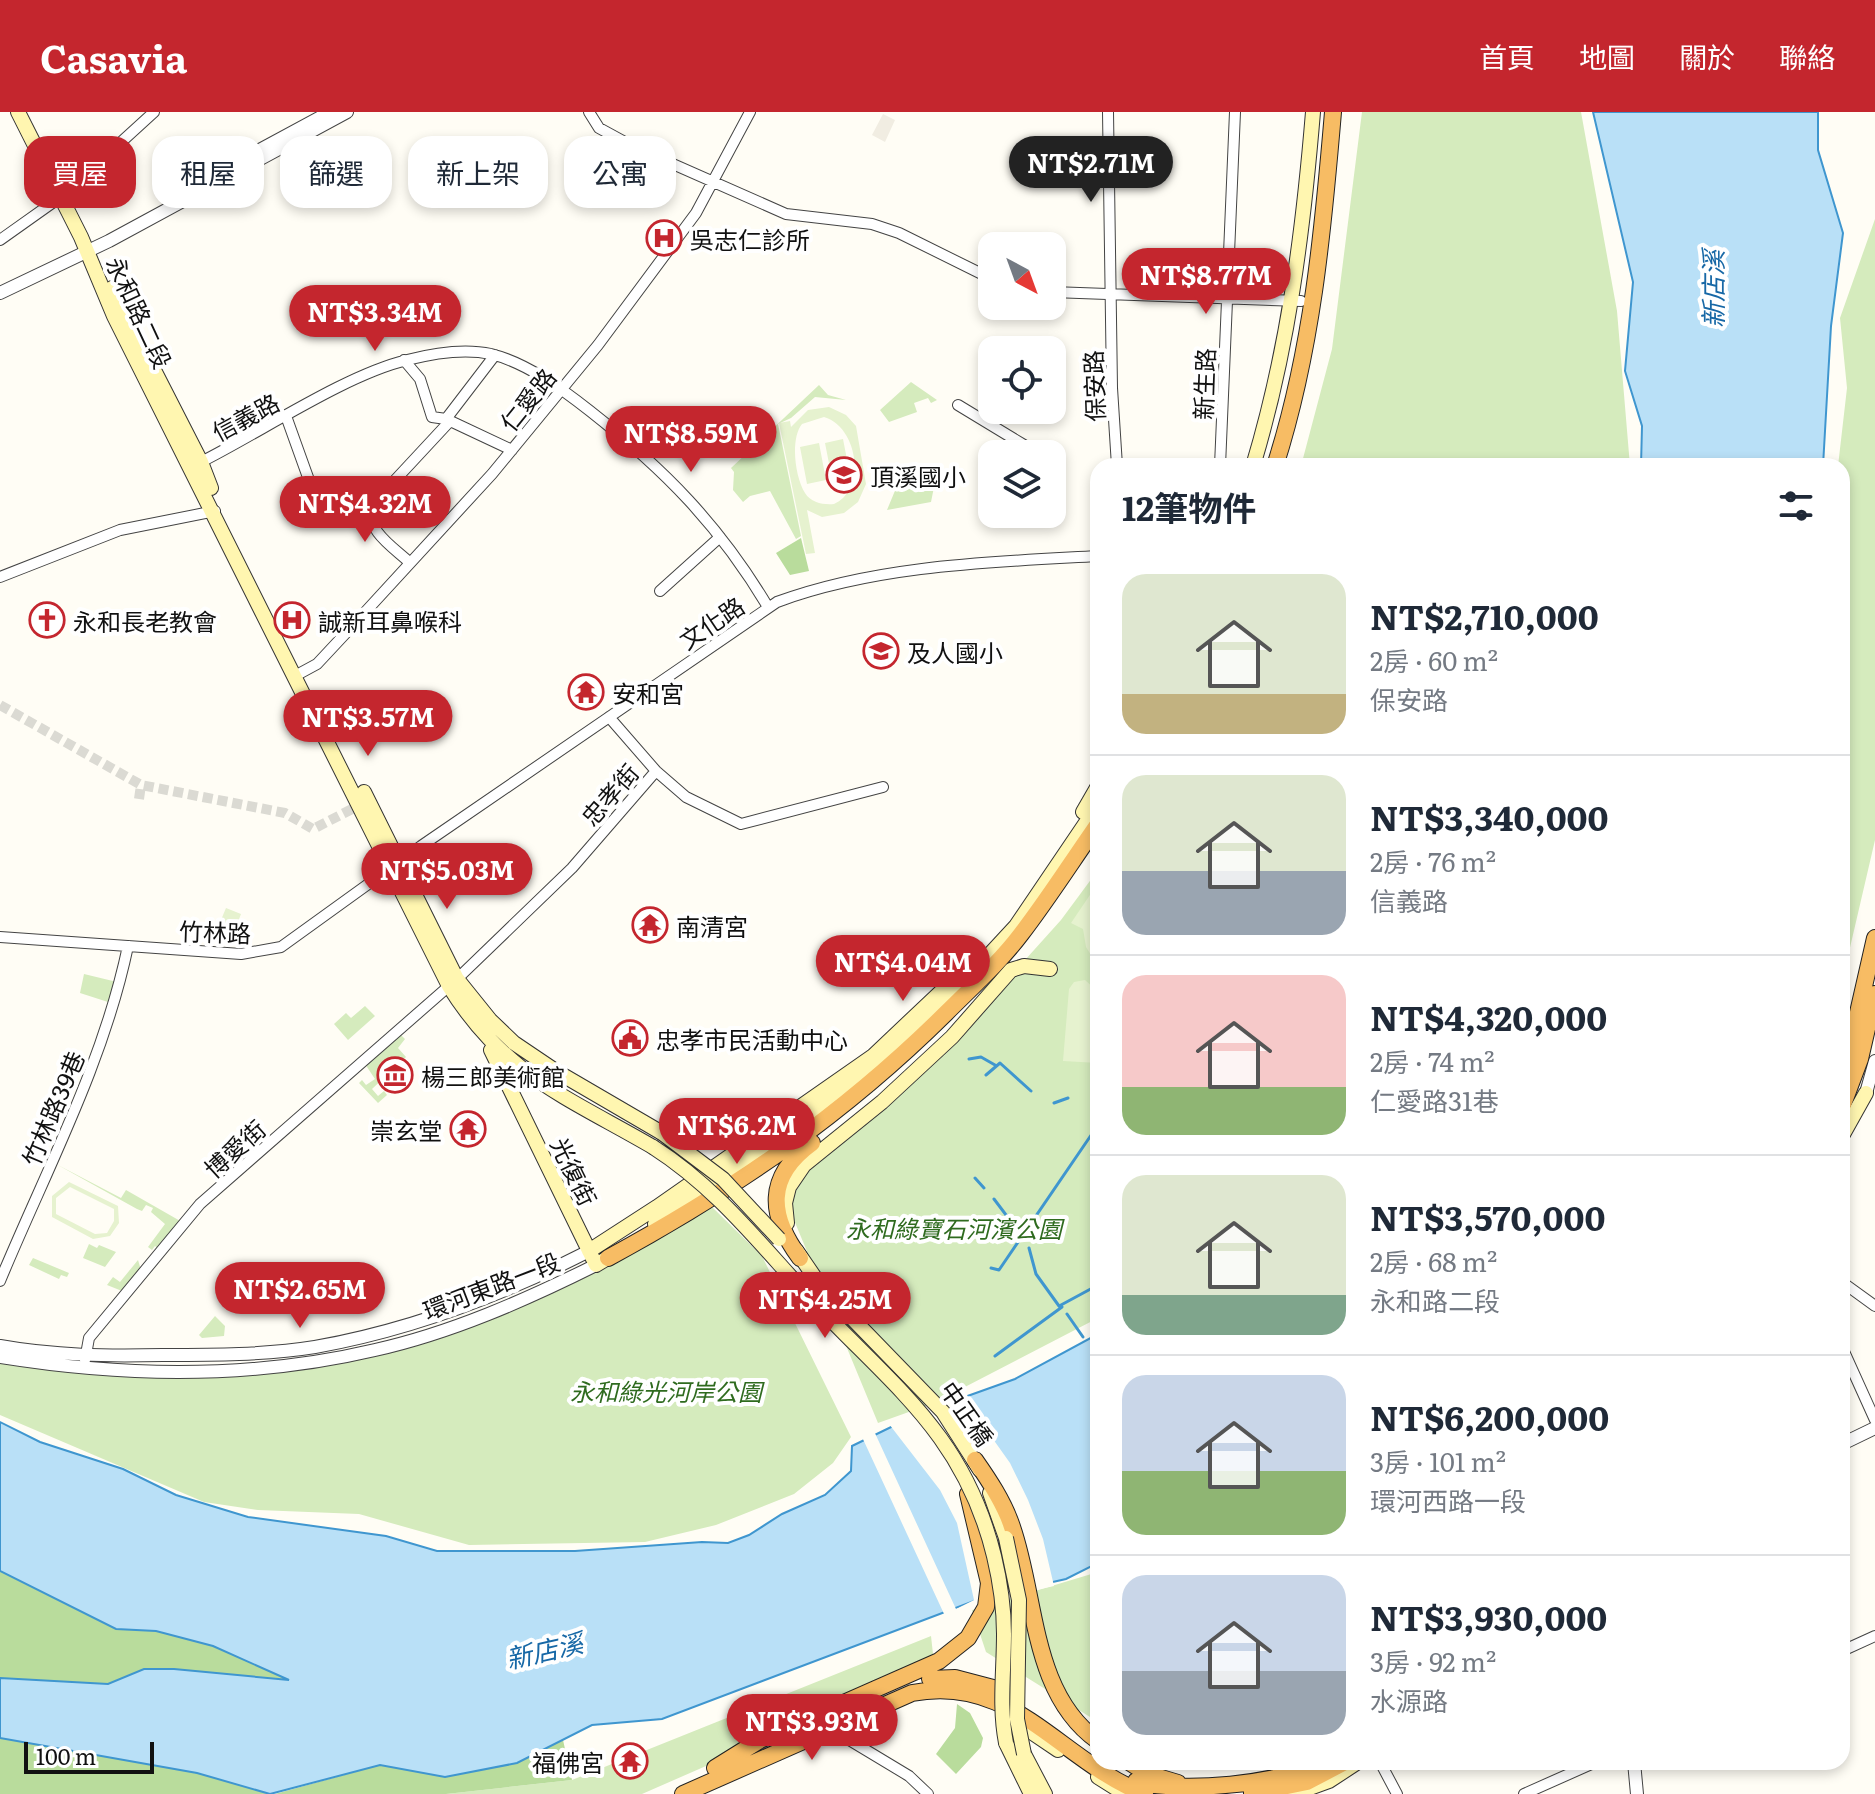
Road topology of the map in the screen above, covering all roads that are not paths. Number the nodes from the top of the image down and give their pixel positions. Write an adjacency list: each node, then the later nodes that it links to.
1 (18, 112): 12 (main road)
2 (154, 112): 13 (street)
3 (330, 112): 18 (street)
4 (347, 112): 18 (street)
5 (589, 112): 14 (street)
6 (750, 112): 14 (street, 仁愛路)
7 (1108, 112): 22 (street, 保安路)
8 (1235, 112): 23 (street, 新生路)
9 (1313, 112): 24 (main road)
10 (1321, 112): 24 (main road)
11 (1333, 112): 37 (highway)
12 (31, 136)
13 (128, 136)
14 (716, 182): 19 (street); 27 (street, 仁愛路)
15 (45, 208): 17 (street)
16 (68, 208): 18 (main road)
17 (0, 240)
18 (88, 251): 20 (street); 38 (main road, 永和路二段); 40 (main road, 永和路二段)
19 (978, 272)
20 (0, 293)
21 (1066, 293): 22 (street)
22 (1110, 295): 23 (street); 33 (street, 保安路)
23 (1226, 299): 24 (street); 34 (street, 新生路)
24 (1297, 301): 35 (main road); 36 (main road)
25 (495, 355): 26 (street, 信義路); 27 (street, 信義路); 30 (street)
26 (404, 360): 29 (street, 信義路); 30 (street)
27 (561, 388): 32 (street, 仁愛路); 41 (street, 信義路)
28 (958, 405): 31 (street)
29 (286, 416): 38 (street, 信義路); 39 (street)
30 (448, 420): 32 (street); 43 (street)
31 (1016, 440)
32 (512, 450): 43 (street, 仁愛路)
33 (1117, 458)
34 (1220, 458)
35 (1255, 458)
36 (1266, 458)
37 (1277, 458)
38 (201, 462): 40 (main road, 永和路二段)
39 (319, 508)
40 (215, 510): 44 (street); 47 (main road, 永和路二段)
41 (720, 537): 45 (street); 46 (street, 信義路)
42 (1090, 556): 46 (street, 文化路)
43 (409, 562): 47 (street, 仁愛路)
44 (0, 577)
45 (660, 591)
46 (768, 607): 48 (street, 文化路)
47 (297, 676): 54 (main road, 永和路二段)
48 (609, 717): 49 (street); 54 (street, 文化路)
49 (656, 771): 50 (street); 60 (street, 忠孝街)
50 (883, 787)
51 (1090, 798): 70 (main road)
52 (1090, 817): 70 (main road)
53 (1090, 835): 58 (highway)
54 (396, 864): 57 (street, 竹林路); 60 (main road, 永和路二段)
55 (0, 937): 57 (street, 竹林路)
56 (1875, 938): 63 (highway)
57 (128, 946): 74 (street, 竹林路39巷)
58 (993, 967): 72 (highway); 73 (highway)
59 (1050, 969): 72 (main road)
60 (453, 982): 62 (main road, 永和路二段); 75 (main road, 中正橋, bridge); 80 (street, 博愛街)
61 (1875, 994): 65 (highway)
62 (482, 1032): 66 (main road, 中正橋); 67 (main road, 光復街)
63 (1850, 1048)
64 (1875, 1061): 68 (street)
65 (1850, 1086)
66 (546, 1087): 67 (main road); 85 (main road, 中正橋, bridge)
67 (514, 1096): 71 (main road, 光復街)
68 (1871, 1096): 69 (main road)
69 (1850, 1125)
70 (686, 1194): 71 (main road, 環河東路一段); 73 (main road, 環河東路一段)
71 (589, 1251): 73 (main road, 光復街); 80 (street, 環河東路一段)
72 (800, 1258): 75 (main road)
73 (602, 1262): 80 (street, 環河東路一段)
74 (0, 1281)
75 (822, 1288): 85 (main road, 中正橋)
76 (1850, 1288): 77 (street)
77 (1875, 1306)
78 (0, 1346): 80 (street, 環河東路一段)
79 (0, 1357): 80 (street, 環河東路一段)
80 (84, 1363)
81 (1850, 1365): 82 (street)
82 (1875, 1420)
83 (1875, 1428): 84 (street)
84 (1850, 1440)
85 (968, 1464): 90 (highway); 95 (highway, bridge); 107 (main road, 中正橋, bridge); 107 (main road, 中正橋, bridge)
86 (1875, 1636): 87 (street)
87 (1850, 1647)
88 (911, 1692): 89 (main road); 91 (highway); 95 (highway); 110 (highway)
89 (836, 1732): 108 (street); 111 (main road)
90 (1090, 1734)
91 (1055, 1738): 92 (highway); 93 (highway); 94 (main road)
92 (1090, 1753)
93 (1090, 1760)
94 (1090, 1766)
95 (715, 1768): 109 (highway)
96 (1095, 1770): 112 (main road)
97 (1106, 1770): 113 (highway)
98 (1119, 1770): 106 (highway)
99 (1142, 1770): 106 (highway)
100 (1298, 1770): 106 (highway)
101 (1330, 1770): 114 (highway)
102 (1346, 1770): 115 (main road)
103 (1384, 1770): 116 (street)
104 (1578, 1770): 117 (street)
105 (1635, 1770): 118 (street)
106 (1271, 1778)
107 (1036, 1791)
108 (926, 1793)
109 (669, 1794)
110 (683, 1794)
111 (696, 1794)
112 (1125, 1794)
113 (1145, 1794)
114 (1242, 1794)
115 (1293, 1794)
116 (1397, 1794)
117 (1524, 1794)
118 (1637, 1794)

